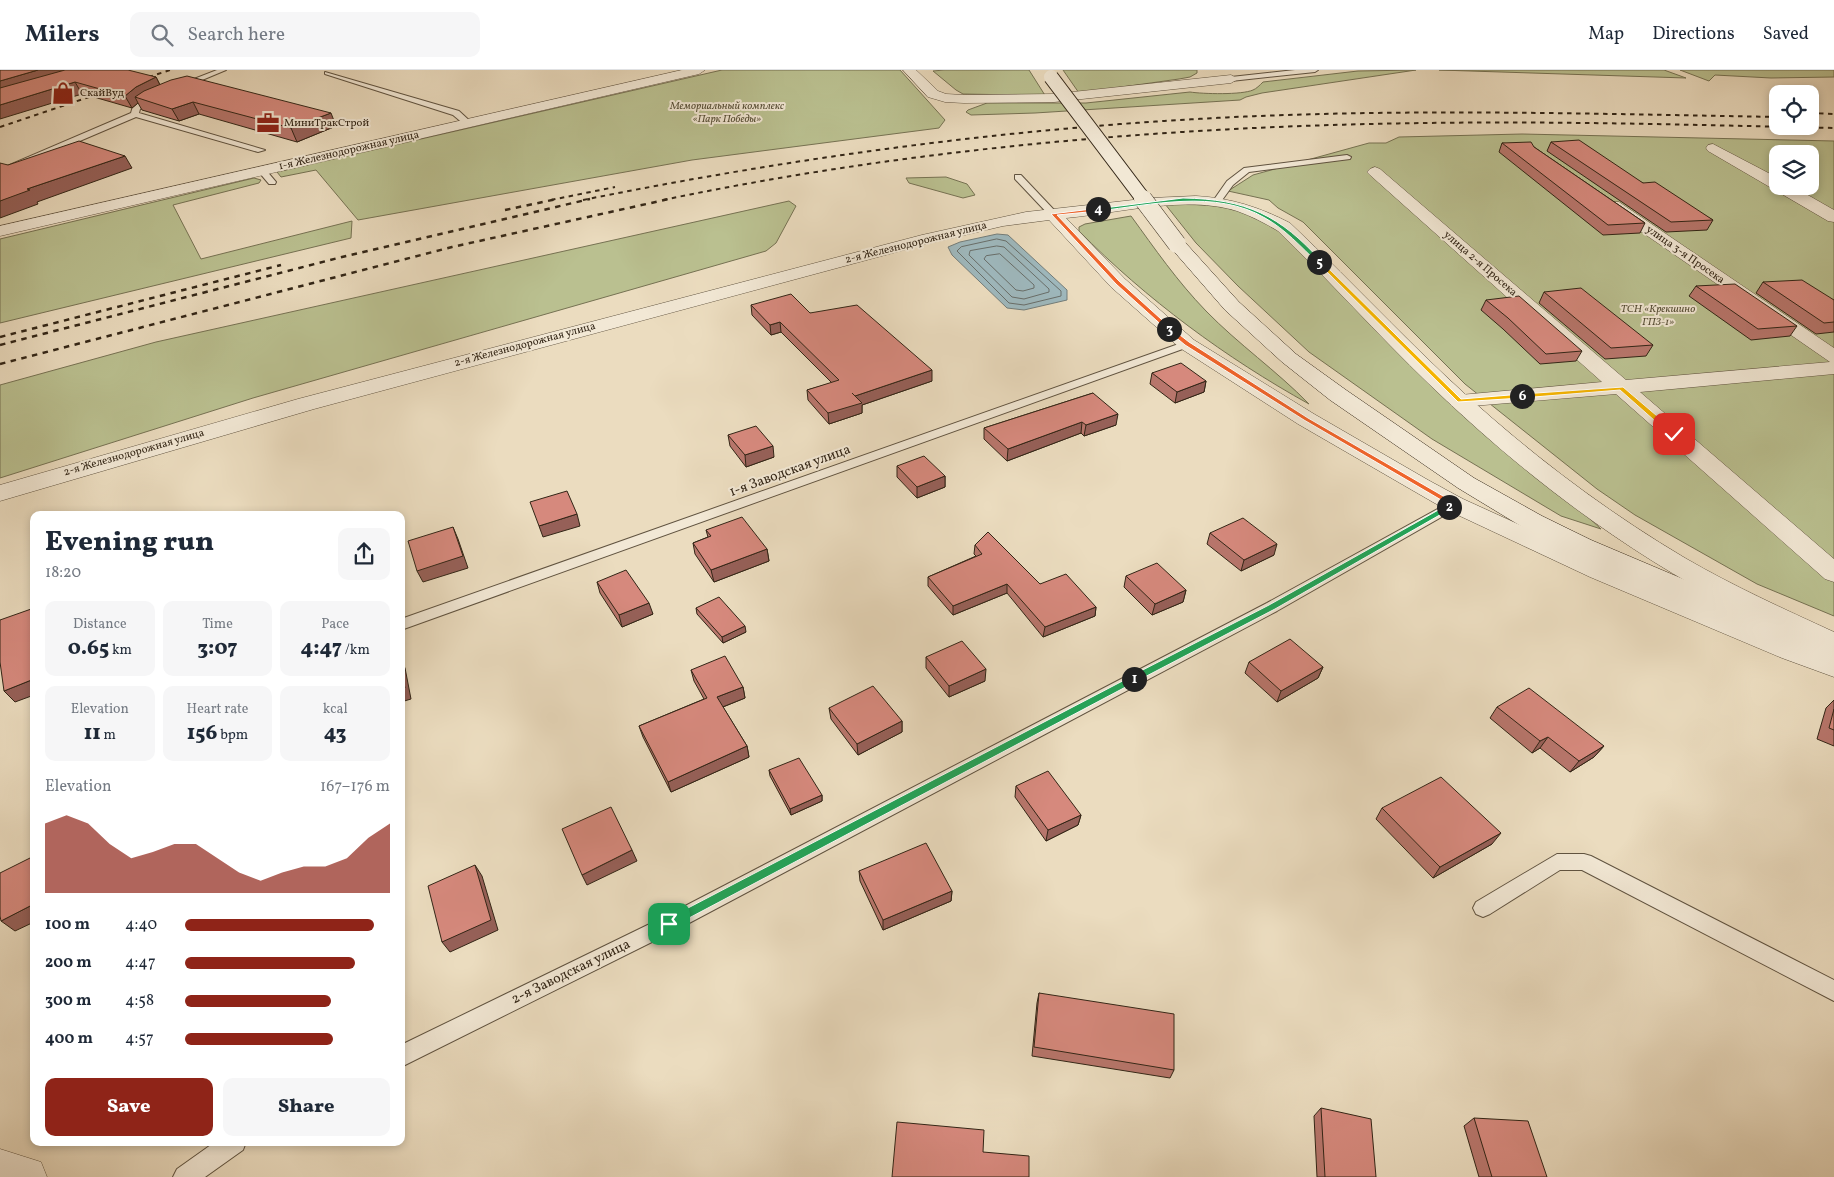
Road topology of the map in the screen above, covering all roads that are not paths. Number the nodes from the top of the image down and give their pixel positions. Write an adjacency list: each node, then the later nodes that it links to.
1 (223, 70): 9 (lane)
2 (699, 70): 12 (street, 1-я Железнодорожная улица)
3 (909, 70): 8 (street)
4 (1217, 70): 8 (street)
5 (1315, 70): 8 (lane)
6 (326, 73): 12 (lane)
7 (1048, 73): 36 (street, bridge)
8 (1231, 79)
9 (174, 89)
10 (165, 92): 11 (lane)
11 (135, 114): 14 (lane); 16 (lane)
12 (468, 123): 25 (street, 1-я Железнодорожная улица)
13 (1713, 148): 19 (street)
14 (261, 150)
15 (1347, 157): 22 (lane)
16 (0, 172)
17 (1375, 172): 29 (street, улица 2-я Просека)
18 (1018, 177): 23 (lane)
19 (1769, 180)
20 (1795, 195): 24 (street)
21 (1600, 196): 27 (street, улица 3-я Просека)
22 (1217, 201): 23 (street, 2-я Железнодорожная улица); 30 (street, 2-я Железнодорожная улица)
23 (1053, 214): 26 (street); 31 (street, 2-я Железнодорожная улица)
24 (1834, 217)
25 (0, 231)
26 (1187, 344): 32 (street); 34 (lane, 1-я Заводская улица)
27 (1834, 358)
28 (1834, 368): 29 (street)
29 (1621, 388): 30 (street); 33 (street, улица 2-я Просека)
30 (1460, 401): 35 (street, 2-я Железнодорожная улица)
31 (0, 493)
32 (1454, 504): 37 (street); 40 (lane, 2-я Заводская улица)
33 (1834, 573)
34 (405, 624)
35 (1834, 644)
36 (1834, 655)
37 (1834, 666)
38 (1483, 908): 39 (lane)
39 (1834, 991)
40 (405, 1054)
41 (227, 1146): 44 (lane)
42 (0, 1170): 43 (street)
43 (26, 1177)
44 (185, 1177)

